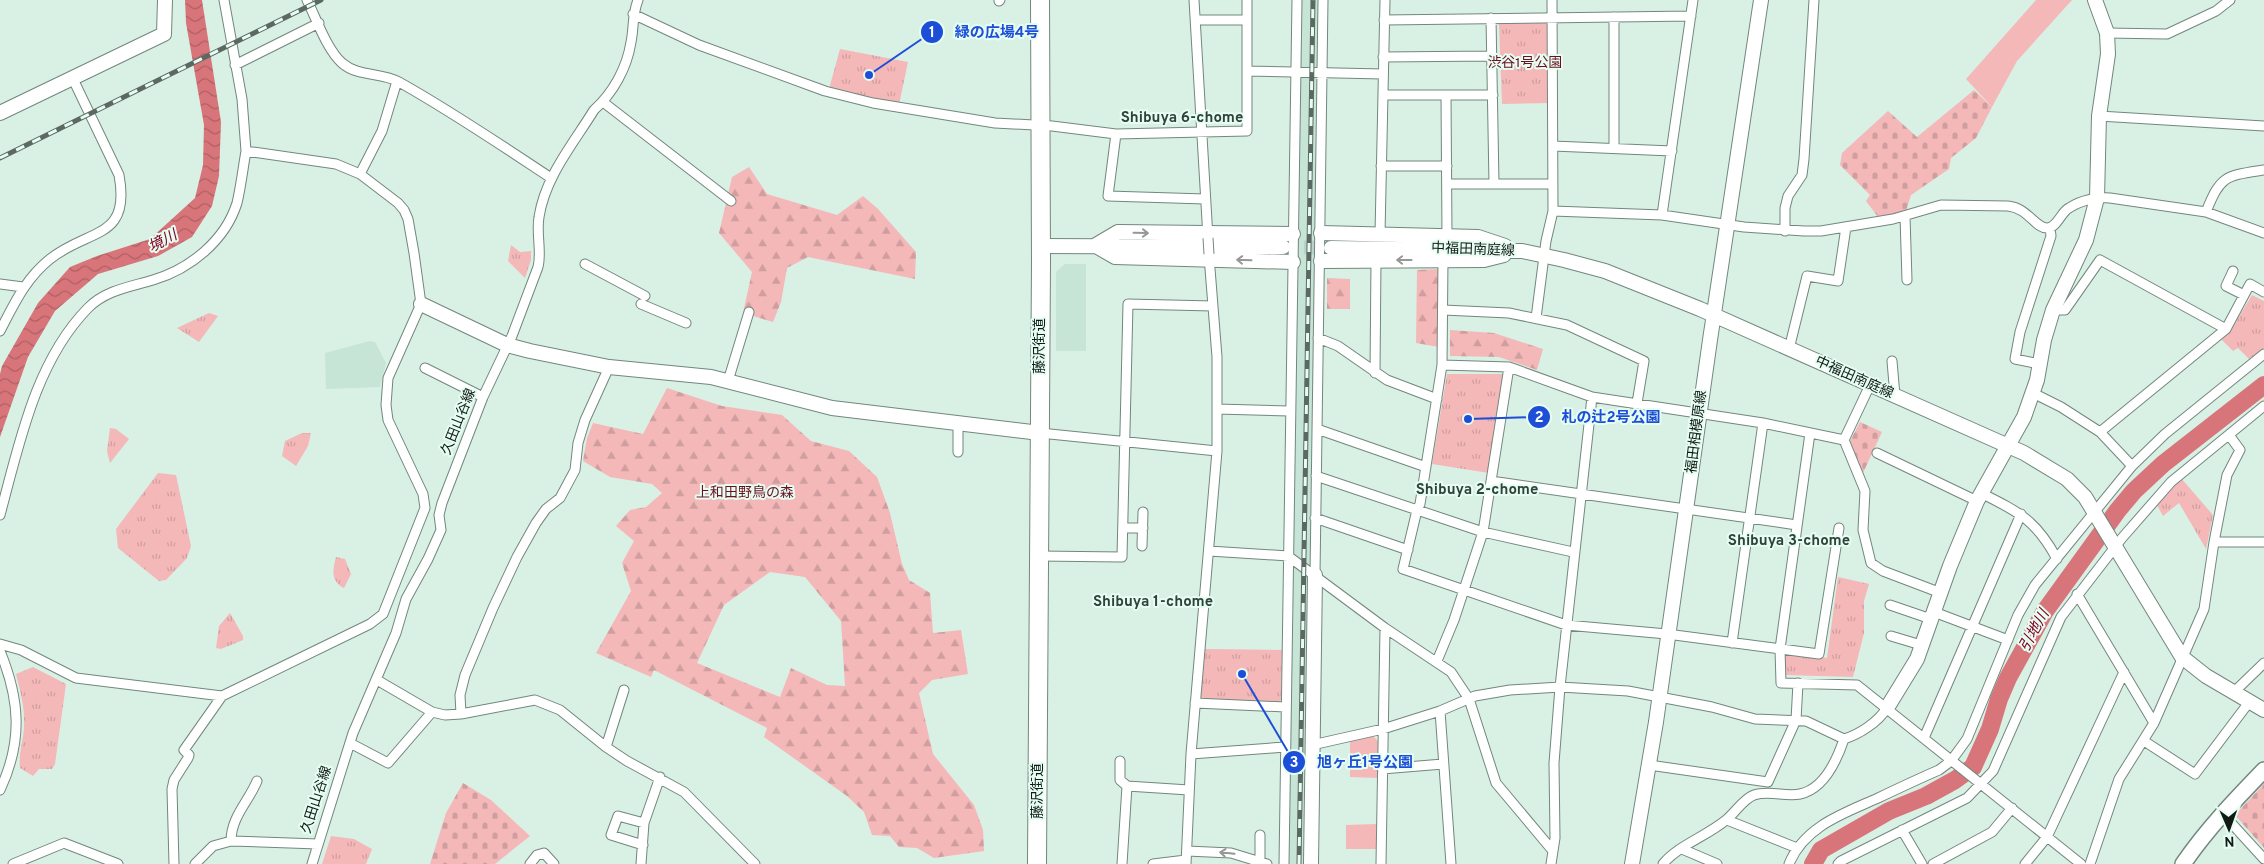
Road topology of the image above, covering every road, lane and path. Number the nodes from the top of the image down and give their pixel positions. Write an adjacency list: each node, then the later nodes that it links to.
1 (165, 0): 34 (street)
2 (224, 0): 29 (street)
3 (307, 0): 25 (street)
4 (638, 0): 17 (street, 久田山谷線)
5 (1040, 0): 42 (highway, 藤沢街道)
6 (1194, 0): 22 (street)
7 (1247, 0): 23 (street)
8 (1297, 0): 31 (street)
9 (1323, 0): 32 (street)
10 (1385, 0): 24 (street)
11 (1552, 0): 21 (street)
12 (1693, 0): 18 (street)
13 (1761, 0): 65 (street, 福田相模原線)
14 (1814, 0): 68 (street)
15 (2095, 0): 26 (street)
16 (2230, 0): 26 (street)
17 (633, 14): 39 (street, 久田山谷線); 42 (street)
18 (1691, 16): 19 (street); 48 (street)
19 (1614, 17): 21 (street); 47 (street)
20 (1491, 18): 21 (street); 24 (street); 27 (street)
21 (1552, 18): 46 (street)
22 (1195, 20): 23 (street); 44 (street)
23 (1247, 20): 30 (street)
24 (1384, 20): 28 (street)
25 (319, 23): 29 (street); 35 (street)
26 (2107, 33): 41 (street)
27 (1492, 56): 28 (street); 38 (street)
28 (1383, 57): 33 (street)
29 (235, 65): 49 (street)
30 (1247, 71): 31 (street); 44 (street)
31 (1295, 72): 32 (street); 71 (street)
32 (1322, 73): 33 (street); 69 (street)
33 (1383, 74): 36 (street)
34 (72, 77): 40 (street); 90 (street)
35 (397, 81): 53 (street); 54 (street)
36 (1383, 95): 37 (street); 50 (street)
37 (1446, 95): 38 (street); 51 (street)
38 (1493, 95): 56 (street)
39 (603, 102): 54 (street, 久田山谷線); 60 (street)
40 (0, 113)
41 (2099, 116): 43 (street); 58 (street)
42 (1040, 125): 45 (street); 76 (highway, 藤沢街道)
43 (2264, 126)
44 (1202, 132): 45 (street); 59 (street)
45 (1116, 134): 59 (street)
46 (1553, 146): 47 (street); 57 (street)
47 (1614, 148): 48 (street)
48 (1672, 150): 63 (street)
49 (246, 151): 53 (street); 149 (street)
50 (1381, 166): 51 (street); 72 (street)
51 (1447, 166): 55 (street)
52 (2264, 170): 62 (street)
53 (360, 174): 93 (street)
54 (551, 178): 104 (street, 久田山谷線)
55 (1447, 184): 56 (street); 74 (street)
56 (1494, 184): 57 (street)
57 (1553, 184): 61 (street)
58 (2097, 198): 62 (street); 67 (street); 96 (street)
59 (1205, 199): 73 (street)
60 (731, 200)
61 (1553, 211): 63 (street); 80 (street)
62 (2206, 212): 70 (street)
63 (1662, 215): 65 (street)
64 (1905, 216): 66 (street); 67 (street); 88 (street)
65 (1727, 224): 68 (street); 98 (street, 福田相模原線)
66 (1846, 227): 68 (street); 105 (street)
67 (2050, 228): 108 (street)
68 (1785, 231)
69 (1321, 233): 72 (street); 84 (street)
70 (2264, 233)
71 (1293, 234): 73 (street); 85 (street)
72 (1380, 234): 74 (street)
73 (1208, 236): 75 (street, one-way to 73); 81 (street, bridge)
74 (1447, 236): 79 (street)
75 (1096, 245): 76 (street); 77 (street); 81 (street)
76 (1041, 246): 130 (highway, 藤沢街道)
77 (1283, 247)
78 (1331, 248): 79 (street, 中福田南庭線)
79 (1522, 251): 80 (street, 中福田南庭線); 82 (street)
80 (1544, 256): 98 (street, 中福田南庭線); 99 (street)
81 (1209, 257): 85 (street, one-way to 81); 94 (street)
82 (1443, 259): 83 (street, one-way to 83); 95 (street)
83 (1376, 260): 84 (street); 113 (street)
84 (1320, 261): 103 (street)
85 (1293, 262): 124 (street)
86 (585, 264): 100 (street)
87 (2233, 271): 92 (street)
88 (1908, 280)
89 (0, 284): 90 (street)
90 (23, 287): 102 (street)
91 (2264, 292): 92 (street)
92 (2244, 295): 101 (street)
93 (421, 304): 104 (street); 194 (street)
94 (1212, 306): 123 (street); 134 (street)
95 (1442, 310): 99 (street); 109 (street)
96 (2053, 310): 101 (street); 108 (street)
97 (748, 312): 114 (street)
98 (1714, 316): 105 (street, 中福田南庭線); 125 (street, 福田相模原線)
99 (1536, 318): 121 (street)
100 (686, 323)
101 (2226, 329): 129 (street)
102 (0, 331)
103 (1318, 338): 113 (street); 128 (street)
104 (507, 345): 110 (street); 118 (street, 久田山谷線)
105 (1788, 349): 115 (street, 中福田南庭線)
106 (2264, 354): 139 (street)
107 (1892, 361): 117 (street)
108 (2040, 364): 116 (street)
109 (1442, 365): 111 (street); 120 (street)
110 (609, 367): 114 (street); 204 (street)
111 (1509, 367): 119 (street); 142 (street)
112 (425, 368): 118 (street)
113 (1375, 373): 120 (street)
114 (728, 380): 127 (street)
115 (1870, 385): 117 (street, 中福田南庭線); 133 (street)
116 (2033, 393): 129 (street); 135 (street)
117 (1895, 396): 135 (street, 中福田南庭線)
118 (483, 397): 189 (street, 久田山谷線)
119 (1592, 397): 121 (street); 143 (street)
120 (1437, 400): 140 (street)
121 (1637, 403): 125 (street)
122 (2264, 406): 132 (street)
123 (1217, 408): 124 (street); 136 (street)
124 (1289, 411): 166 (street)
125 (1700, 412): 126 (street); 145 (street, 福田相模原線)
126 (1763, 422): 131 (street); 151 (street)
127 (958, 424): 130 (street); 137 (street)
128 (1317, 430): 140 (street); 141 (street)
129 (2100, 432): 139 (street)
130 (1040, 433): 134 (street); 165 (highway, 藤沢街道)
131 (1810, 433): 133 (street); 153 (street)
132 (2229, 435): 158 (street); 160 (street)
133 (1844, 440): 170 (street)
134 (1125, 442): 136 (street); 154 (street)
135 (2008, 446): 144 (street); 152 (street, 中福田南庭線)
136 (1218, 451): 163 (street)
137 (958, 452)
138 (1876, 453): 144 (street)
139 (2132, 466): 152 (street)
140 (1426, 467): 146 (street)
141 (1316, 476): 146 (street); 150 (street)
142 (1491, 480): 143 (street); 157 (street)
143 (1580, 493): 145 (street); 164 (street)
144 (1979, 497): 148 (street); 170 (street)
145 (1686, 509): 151 (street); 177 (street, 福田相模原線)
146 (1417, 510): 157 (street); 162 (street)
147 (1143, 512): 155 (street)
148 (2021, 514): 167 (street); 175 (street)
149 (0, 515)
150 (1315, 518): 162 (street); 168 (street)
151 (1750, 518): 153 (street); 180 (street)
152 (2096, 518): 160 (street, 中福田南庭線); 167 (street)
153 (1797, 525): 183 (street)
154 (1123, 528): 155 (street); 165 (street)
155 (1143, 528): 161 (street)
156 (1840, 528): 183 (street)
157 (1483, 532): 164 (street); 169 (street)
158 (2214, 542): 159 (street); 185 (street)
159 (2264, 542)
160 (2113, 544): 171 (street); 185 (street, 中福田南庭線)
161 (1142, 546)
162 (1408, 550): 169 (street)
163 (1209, 551): 166 (street); 198 (street)
164 (1573, 552): 174 (street)
165 (1038, 556): 254 (highway, 藤沢街道)
166 (1288, 556): 168 (street); 199 (street)
167 (2057, 559): 179 (street)
168 (1315, 575): 176 (street); 212 (street)
169 (1464, 589): 174 (street); 186 (street)
170 (1941, 593): 173 (street)
171 (2077, 594): 188 (street); 224 (street)
172 (1890, 605): 173 (street)
173 (1932, 615): 175 (street); 182 (street)
174 (1566, 625): 177 (street); 191 (street)
175 (1972, 626): 179 (street); 208 (street)
176 (1385, 628): 186 (street); 207 (street)
177 (1667, 634): 180 (street); 195 (street, 福田相模原線)
178 (1890, 636): 182 (street)
179 (2008, 640): 217 (street)
180 (1732, 643): 183 (street)
181 (0, 644): 194 (street)
182 (1922, 645): 200 (street)
183 (1780, 649): 190 (street)
184 (0, 651): 226 (street)
185 (2182, 657): 193 (street, 中福田南庭線); 206 (street)
186 (1437, 661): 196 (street)
187 (2264, 663): 193 (street)
188 (2124, 672): 206 (street); 234 (street)
189 (377, 680): 203 (street); 211 (street, 久田山谷線)
190 (1798, 683): 200 (street); 205 (street)
191 (1560, 687): 195 (street); 196 (street); 240 (street)
192 (624, 690): 213 (street)
193 (2234, 692): 197 (street, 中福田南庭線)
194 (222, 696): 247 (street)
195 (1660, 697): 205 (street); 219 (street, 福田相模原線)
196 (1469, 699): 202 (street); 240 (street)
197 (2250, 701): 201 (street, 中福田南庭線); 210 (street)
198 (1195, 703): 199 (street); 215 (street)
199 (1285, 707): 214 (street)
200 (1887, 708): 208 (street); 209 (street)
201 (2264, 710)
202 (1440, 711): 207 (street); 218 (street)
203 (432, 712): 204 (street); 211 (street)
204 (461, 714): 213 (street)
205 (1796, 720): 209 (street); 219 (street)
206 (2154, 724): 210 (street)
207 (1383, 729): 212 (street); 220 (street)
208 (1924, 738): 217 (street)
209 (1844, 739): 230 (street)
210 (2144, 741): 270 (street)
211 (350, 743): 236 (street, 久田山谷線)
212 (1312, 745): 258 (street)
213 (606, 747): 222 (street)
214 (1285, 747): 215 (street); 257 (street)
215 (1191, 754): 227 (street)
216 (1120, 761): 225 (street)
217 (1951, 761): 224 (street); 238 (street)
218 (1443, 764): 220 (street); 260 (street)
219 (1649, 765): 262 (street, 福田相模原線)
220 (1382, 768): 259 (street)
221 (2264, 770): 229 (main road)
222 (660, 777): 231 (street); 253 (street)
223 (257, 781): 235 (street)
224 (1979, 782): 228 (street); 232 (street)
225 (1127, 786): 227 (street); 255 (street)
226 (0, 790)
227 (1189, 790): 241 (street)
228 (2012, 808): 234 (street); 267 (street)
229 (2222, 813): 242 (street); 271 (main road)
230 (1727, 820): 238 (street); 239 (street)
231 (644, 823): 237 (street); 237 (street)
232 (1902, 830): 265 (street); 266 (street)
233 (1260, 835): 243 (street)
234 (2047, 837): 268 (street); 269 (street)
235 (231, 841): 236 (street); 248 (street)
236 (318, 844): 249 (street, 久田山谷線)
237 (643, 845): 252 (street)
238 (1797, 848): 264 (street)
239 (1682, 849): 244 (street); 263 (street)
240 (1553, 851): 261 (street)
241 (1186, 858): 243 (street, one-way to 241); 256 (street)
242 (2264, 859)
243 (1258, 862)
244 (1712, 863)
245 (13, 864): 246 (street)
246 (118, 864)
247 (174, 864)
248 (195, 864)
249 (312, 864)
250 (530, 864): 251 (street)
251 (554, 864)
252 (641, 864)
253 (755, 864)
254 (1037, 864)
255 (1122, 864)
256 (1153, 864)
257 (1284, 864)
258 (1311, 864)
259 (1381, 864)
260 (1451, 864)
261 (1551, 864)
262 (1632, 864)
263 (1663, 864)
264 (1789, 864)
265 (1838, 864)
266 (1922, 864)
267 (1933, 864)
268 (2026, 864)
269 (2081, 864)
270 (2090, 864)
271 (2184, 864)

